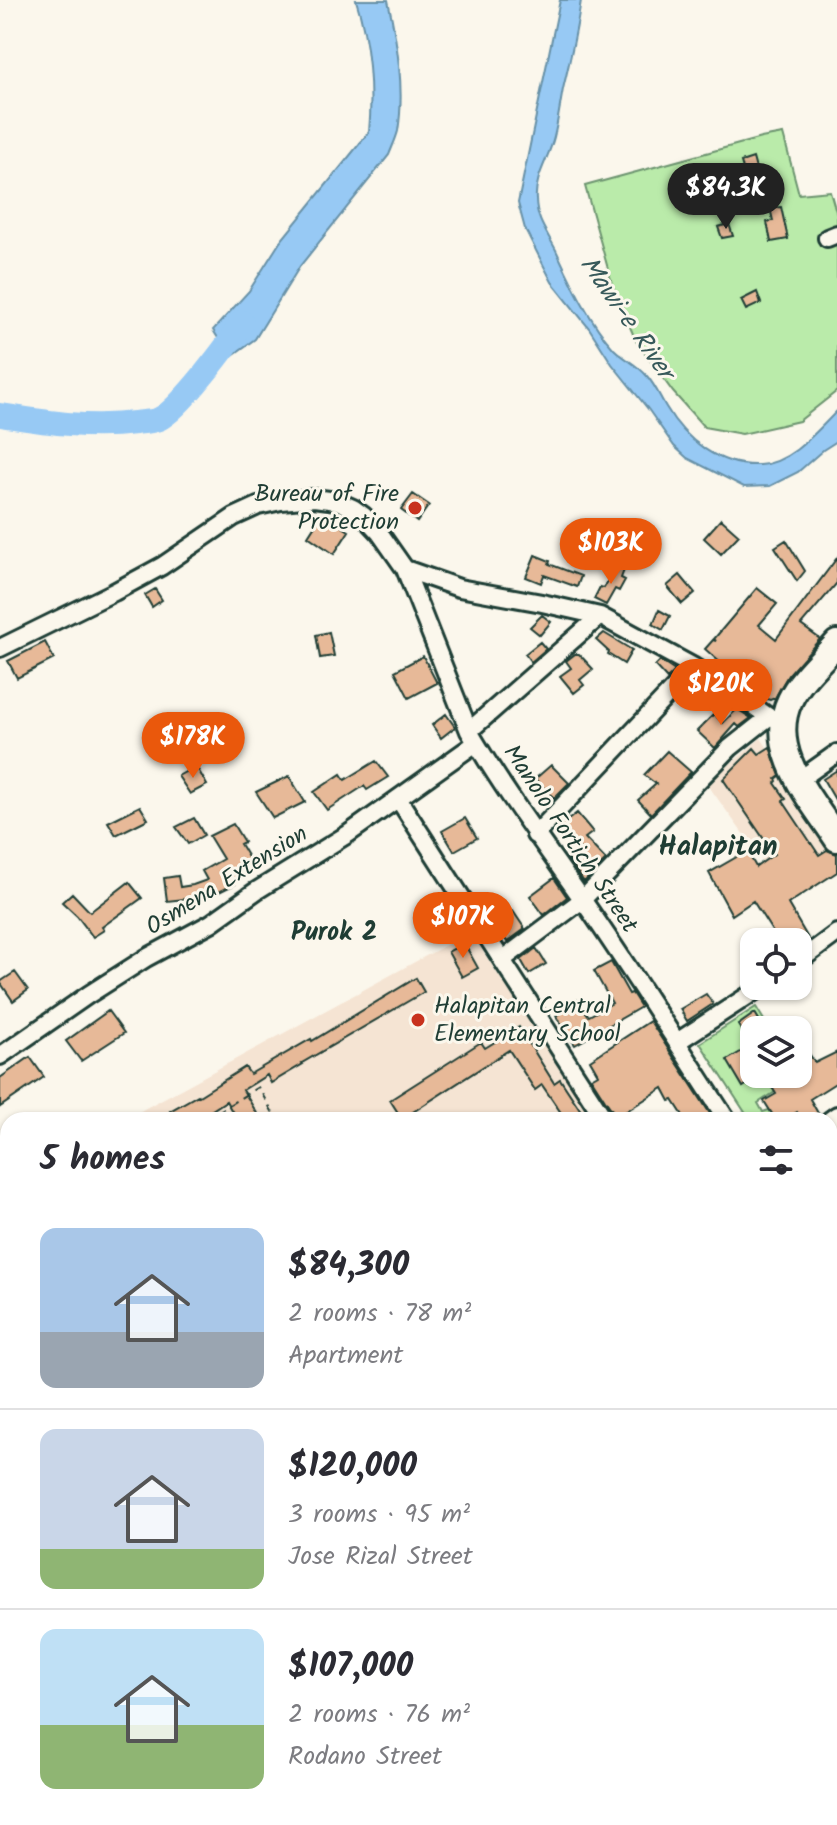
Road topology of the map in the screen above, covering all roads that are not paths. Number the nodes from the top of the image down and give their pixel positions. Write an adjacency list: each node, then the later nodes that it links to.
1 (405, 569): 2 (street); 4 (street, Manolo Fortich Street); 7 (street, Manolo Fortich Street)
2 (600, 616): 5 (street); 7 (street, Osmena Extension)
3 (837, 643): 6 (highway)
4 (0, 648)
5 (694, 667): 6 (street); 11 (street)
6 (776, 719): 9 (highway); 13 (street)
7 (473, 737): 10 (street, Osmena Extension); 11 (street, Manolo Fortich Street)
8 (837, 753): 9 (street)
9 (799, 780): 12 (highway)
10 (399, 800): 16 (street); 19 (street, Osmena Extension)
11 (535, 835): 13 (street, Manolo Fortich Street)
12 (837, 839)
13 (582, 900): 16 (street); 18 (street, Manolo Fortich Street)
14 (837, 933): 15 (street)
15 (812, 952)
16 (502, 960): 20 (street)
17 (742, 1000): 18 (street)
18 (677, 1042): 21 (street, Manolo Fortich Street)
19 (0, 1056)
20 (600, 1112)
21 (722, 1112)

